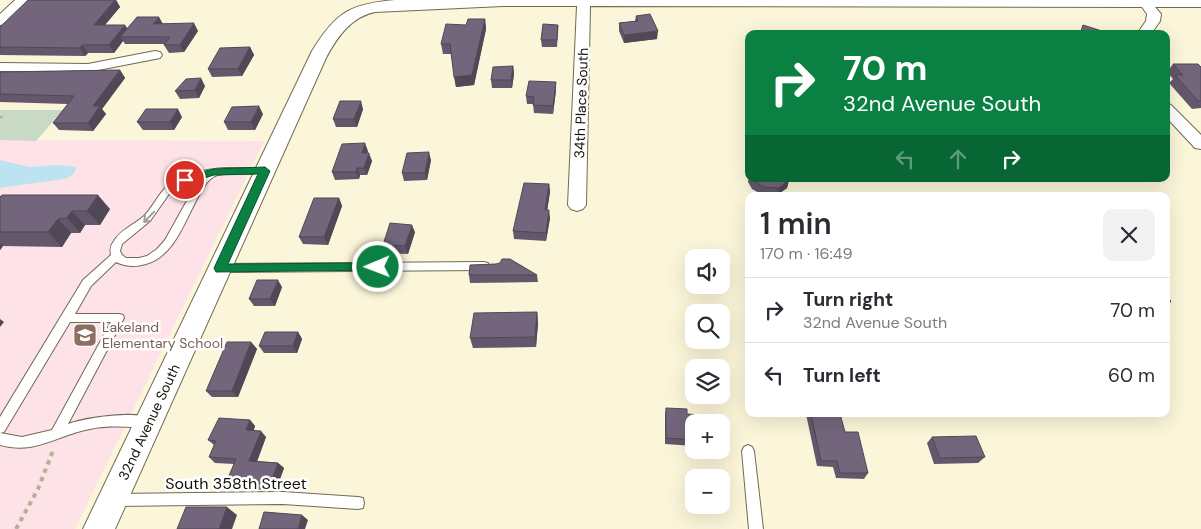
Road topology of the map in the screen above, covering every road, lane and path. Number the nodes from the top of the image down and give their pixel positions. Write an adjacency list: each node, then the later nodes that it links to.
1 (23, 0): 2 (lane); 9 (street)
2 (31, 0)
3 (513, 1): 5 (street); 17 (street, 32nd Avenue South)
4 (1145, 1): 7 (street); 8 (street); 10 (street)
5 (584, 2): 6 (street); 19 (street, 34th Place South)
6 (758, 2): 7 (street)
7 (839, 2)
8 (1201, 3)
9 (0, 21)
10 (1147, 30)
11 (155, 55): 12 (street)
12 (0, 68)
13 (1170, 112): 16 (street)
14 (0, 117): 15 (path)
15 (6, 117)
16 (1201, 144)
17 (265, 171): 18 (lane); 22 (street, 32nd Avenue South)
18 (214, 172): 20 (lane, one-way to 20); 20 (lane)
19 (577, 205)
20 (117, 256): 23 (lane)
21 (497, 266): 22 (lane)
22 (220, 268): 24 (street, 32nd Avenue South)
23 (67, 318): 25 (lane); 26 (lane)
24 (149, 422): 26 (lane); 29 (street, 32nd Avenue South)
25 (0, 428)
26 (59, 433): 27 (lane); 31 (path)
27 (0, 439)
28 (748, 451): 33 (lane)
29 (113, 500): 30 (lane, South 358th Street); 32 (street, 32nd Avenue South)
30 (358, 503)
31 (16, 529)
32 (99, 529)
33 (756, 529)

